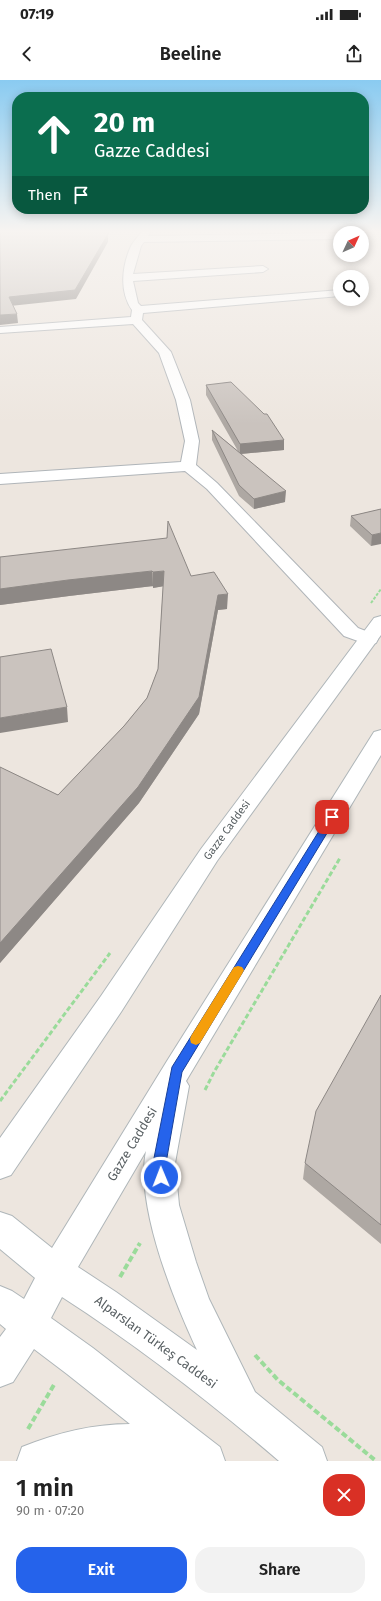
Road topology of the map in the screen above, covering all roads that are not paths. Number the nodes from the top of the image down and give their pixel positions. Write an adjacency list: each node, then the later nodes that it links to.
1 (131, 295): 3 (street)
2 (317, 295): 3 (street)
3 (137, 315): 4 (street); 5 (street)
4 (0, 330)
5 (188, 466): 6 (street); 7 (street)
6 (0, 479)
7 (375, 630): 10 (street, Gazze Caddesi)
8 (381, 737): 9 (street, Gazze Caddesi)
9 (177, 1070): 12 (street, Gazze Caddesi); 16 (street)
10 (0, 1164)
11 (0, 1228): 12 (street, Alparslan Türkeş Caddesi)
12 (56, 1272): 14 (street, Gazze Caddesi); 16 (street, Alparslan Türkeş Caddesi)
13 (0, 1303): 14 (street)
14 (29, 1325): 15 (street, Gazze Caddesi); 17 (street)
15 (0, 1369)
16 (242, 1405): 19 (street, Alparslan Türkeş Caddesi)
17 (195, 1452): 18 (street)
18 (36, 1461)
19 (308, 1461)

